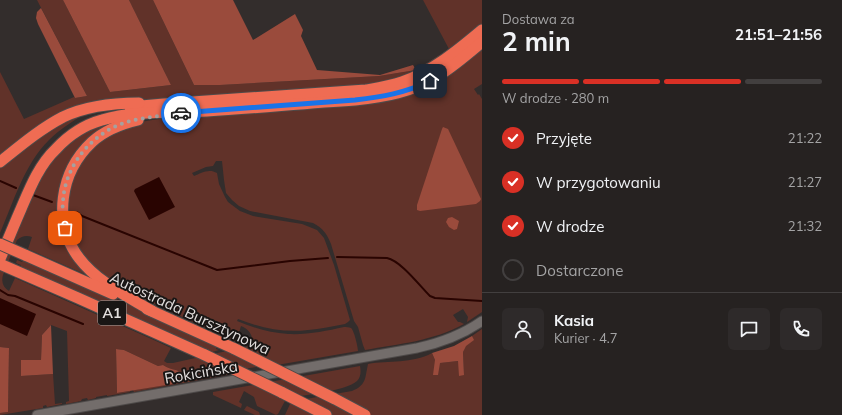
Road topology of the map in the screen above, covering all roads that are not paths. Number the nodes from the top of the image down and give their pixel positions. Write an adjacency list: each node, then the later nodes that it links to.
1 (482, 30): 3 (highway)
2 (482, 42): 4 (highway)
3 (164, 104): 5 (highway); 6 (highway)
4 (206, 111): 8 (highway); 10 (highway)
5 (0, 162)
6 (0, 240)
7 (0, 244): 10 (highway, Autostrada Bursztynowa / A1, bridge)
8 (0, 259)
9 (0, 264): 13 (highway, A1, bridge)
10 (152, 311): 14 (highway, Autostrada Bursztynowa / A1, bridge)
11 (482, 321): 12 (main road, Rokicińska)
12 (37, 415)
13 (326, 415)
14 (365, 415)

